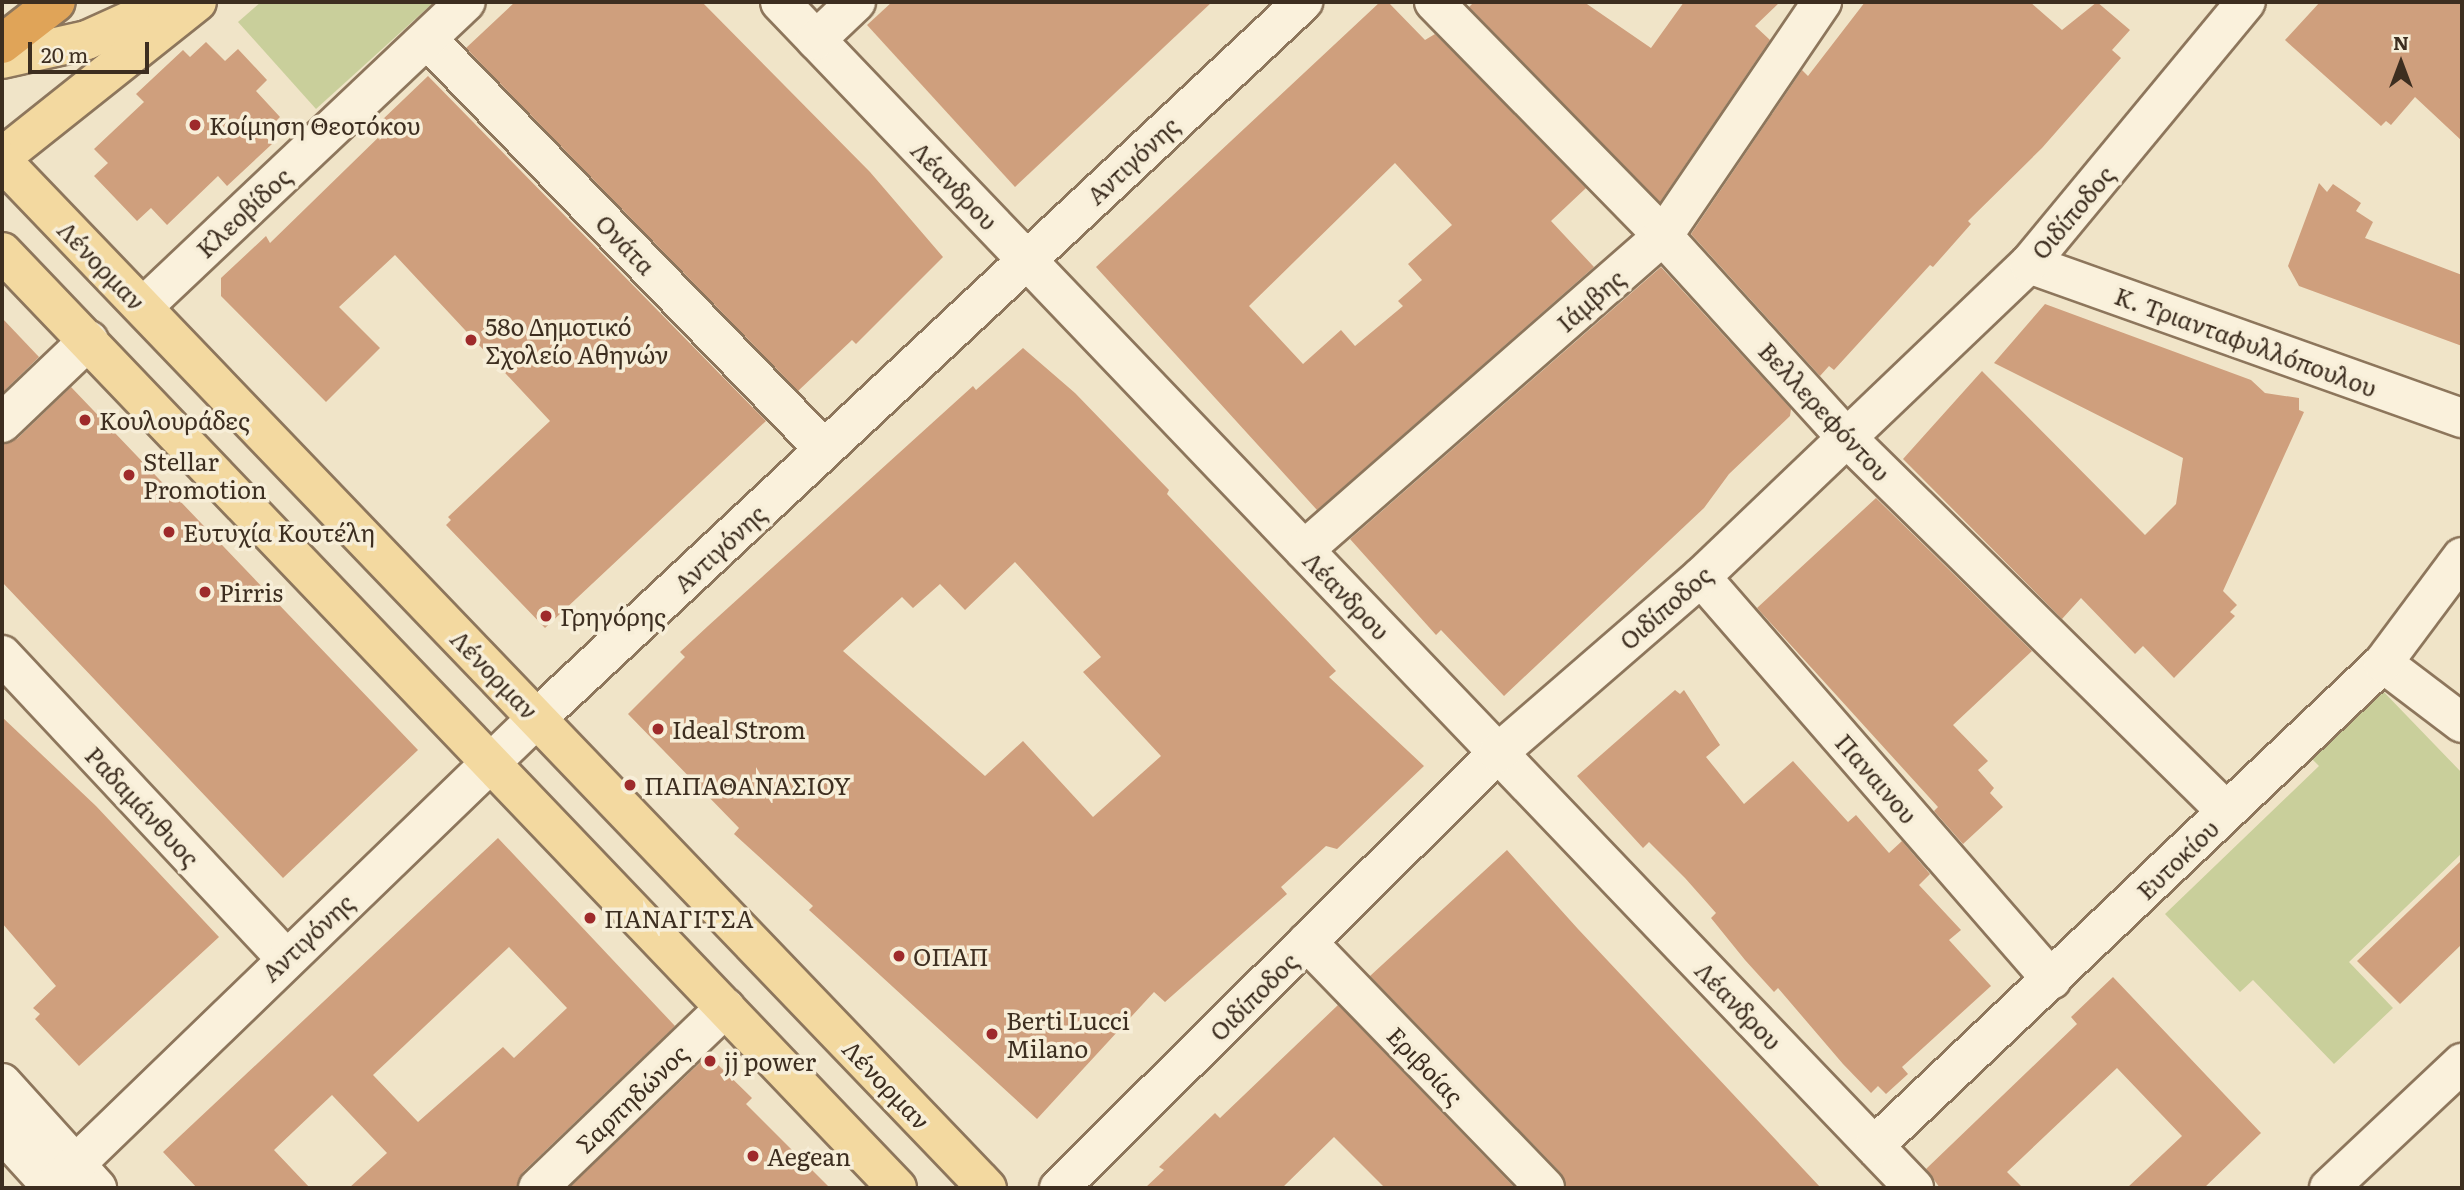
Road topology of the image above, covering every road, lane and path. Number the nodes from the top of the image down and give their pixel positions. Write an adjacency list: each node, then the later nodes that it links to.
1 (56, 2): 13 (highway)
2 (171, 2): 14 (main road)
3 (197, 2): 15 (main road)
4 (465, 2): 11 (street, Κλεοβίδος)
5 (780, 2): 12 (street, Λέανδρου)
6 (856, 2): 12 (street)
7 (1303, 2): 18 (street, Αντιγόνης)
8 (1434, 2): 16 (street, Βελλερεφόντου)
9 (1822, 2): 16 (street, Ιάμβης)
10 (2246, 2): 19 (street, Οιδίποδος)
11 (427, 39): 20 (street, Κλεοβίδος); 25 (street, Ονάτα)
12 (817, 40): 18 (street, Λέανδρου)
13 (2, 44)
14 (2, 59)
15 (2, 159): 20 (main road, Λένορμαν)
16 (1663, 236): 24 (street, Βελλερεφόντου); 26 (street, Ιάμβης)
17 (2, 251): 21 (main road)
18 (1026, 259): 25 (street, Αντιγόνης); 26 (street, Λέανδρου)
19 (2029, 264): 22 (street, Κ. Τριανταφυλλόπουλου); 24 (street, Οιδίποδος)
20 (143, 307): 31 (main road, Λένορμαν)
21 (89, 340): 23 (street); 34 (main road)
22 (2462, 418)
23 (2, 423)
24 (1847, 438): 28 (street, Οιδίποδος); 35 (street, Βελλερεφόντου)
25 (824, 449): 31 (street, Αντιγόνης)
26 (1304, 550): 33 (street, Λέανδρου)
27 (2462, 557): 30 (street, Ευτοκίου)
28 (1701, 577): 33 (street, Οιδίποδος); 38 (street, Παναινου)
29 (2, 655): 37 (street, Ραδαμάνθυος)
30 (2383, 663): 32 (street); 35 (street, Ευτοκίου)
31 (537, 718): 34 (street, Αντιγόνης); 48 (main road, Λένορμαν)
32 (2462, 723)
33 (1498, 753): 36 (street, Οιδίποδος); 43 (street, Λέανδρου)
34 (491, 762): 37 (street, Αντιγόνης); 39 (main road)
35 (2226, 811): 38 (street, Ευτοκίου)
36 (1307, 942): 49 (street, Οιδίποδος); 50 (street, Εριβοίας)
37 (285, 957): 44 (street, Αντιγόνης)
38 (2052, 980): 43 (street, Ευτοκίου)
39 (725, 1008): 46 (street, Σαρπηδώνος); 47 (main road)
40 (2462, 1063): 45 (street)
41 (2, 1083): 44 (street)
42 (2, 1132): 44 (street)
43 (1874, 1146): 51 (street, Λέανδρου)
44 (66, 1183)
45 (2341, 1185)
46 (538, 1188)
47 (897, 1188)
48 (986, 1188)
49 (1059, 1188)
50 (1545, 1188)
51 (1914, 1188)

